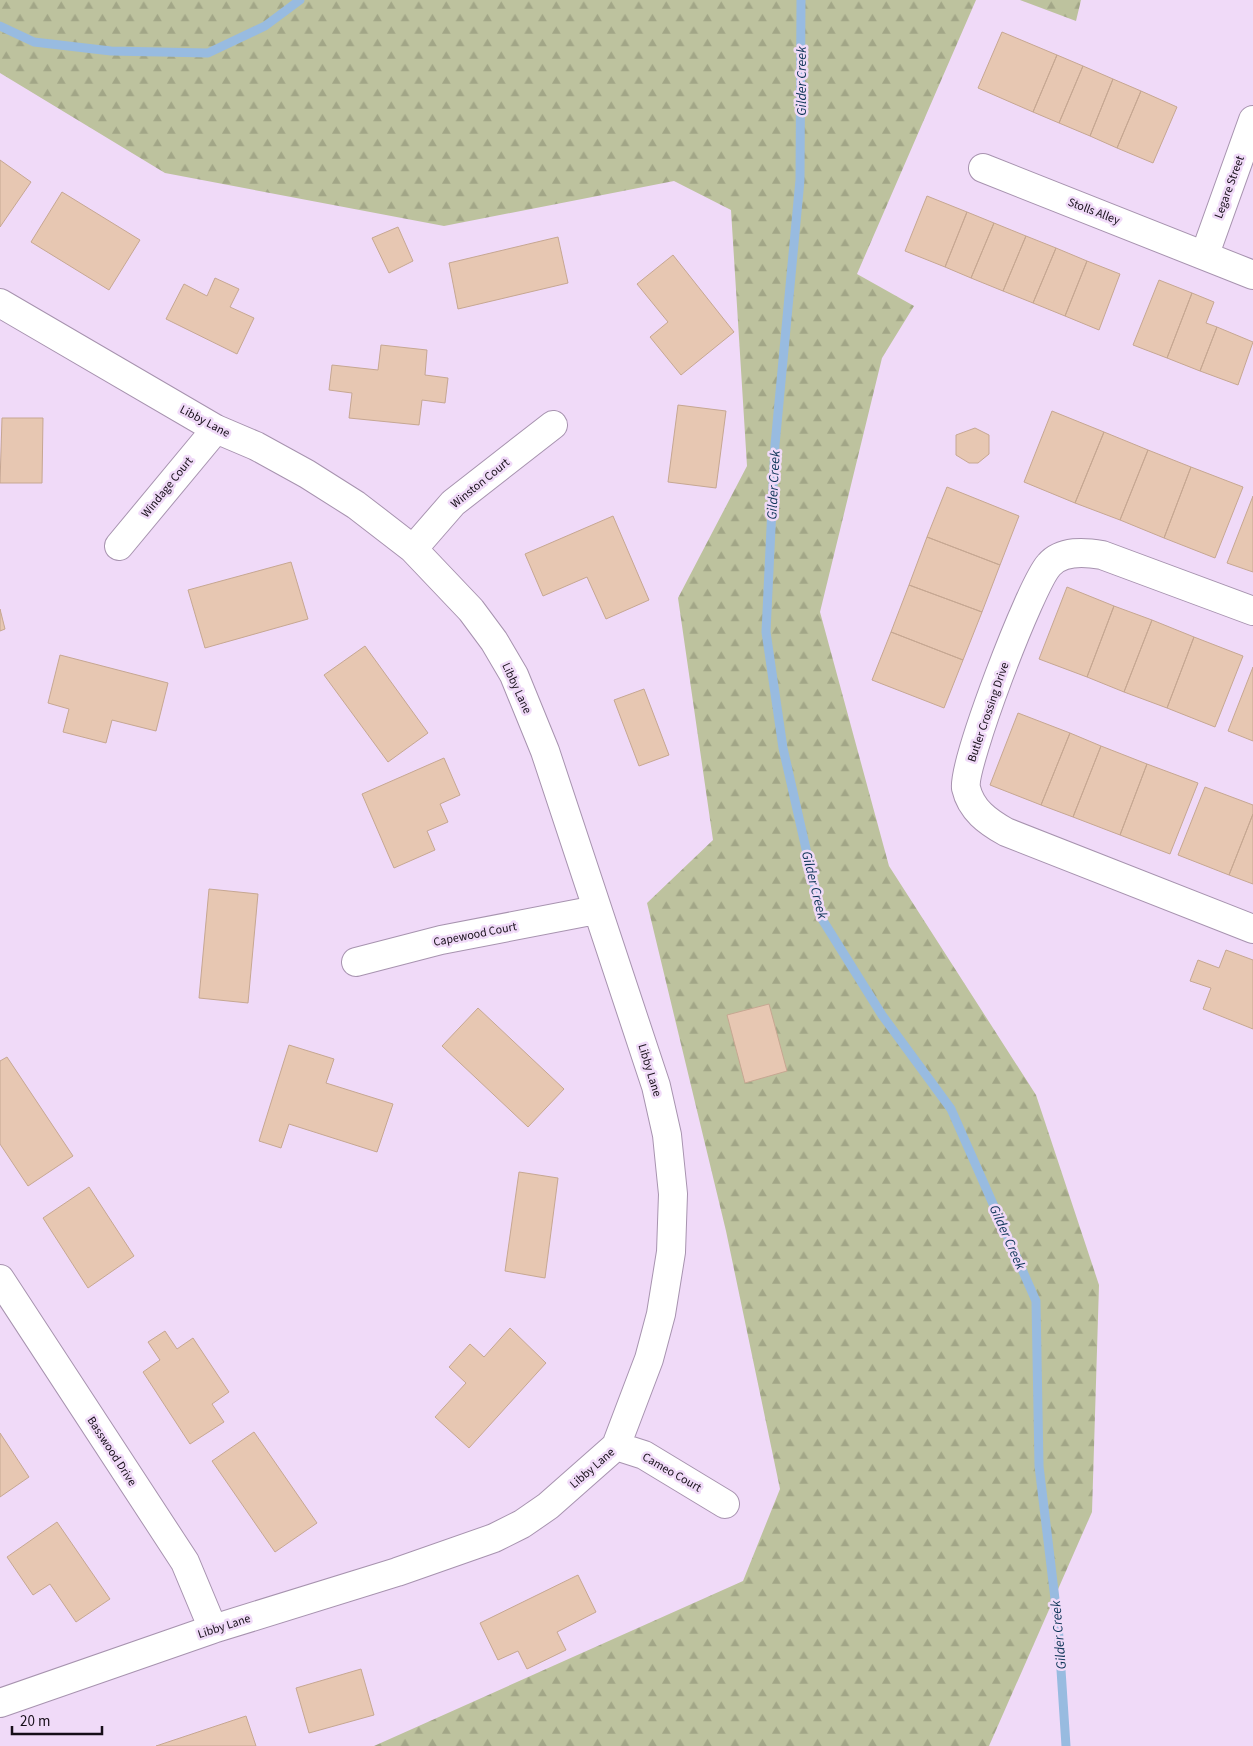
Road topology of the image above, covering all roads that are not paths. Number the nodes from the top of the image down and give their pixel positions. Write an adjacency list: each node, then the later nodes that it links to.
1 (1253, 120): 3 (street, Legare Street)
2 (983, 168): 3 (street, Stolls Alley)
3 (1205, 254): 4 (street, Stolls Alley)
4 (1253, 275)
5 (0, 303): 7 (street, Libby Lane)
6 (553, 425): 9 (street, Winston Court)
7 (216, 429): 8 (street, Windage Court); 9 (street, Libby Lane)
8 (119, 546)
9 (413, 549): 11 (street, Libby Lane)
10 (1253, 610): 12 (street, Butler Crossing Drive)
11 (596, 910): 13 (street, Capewood Court); 15 (street, Libby Lane)
12 (1253, 929)
13 (356, 962)
14 (0, 1279): 17 (street, Basswood Drive)
15 (616, 1446): 16 (street, Cameo Court); 17 (street, Libby Lane)
16 (725, 1504)
17 (213, 1629): 18 (street, Libby Lane)
18 (0, 1703)

